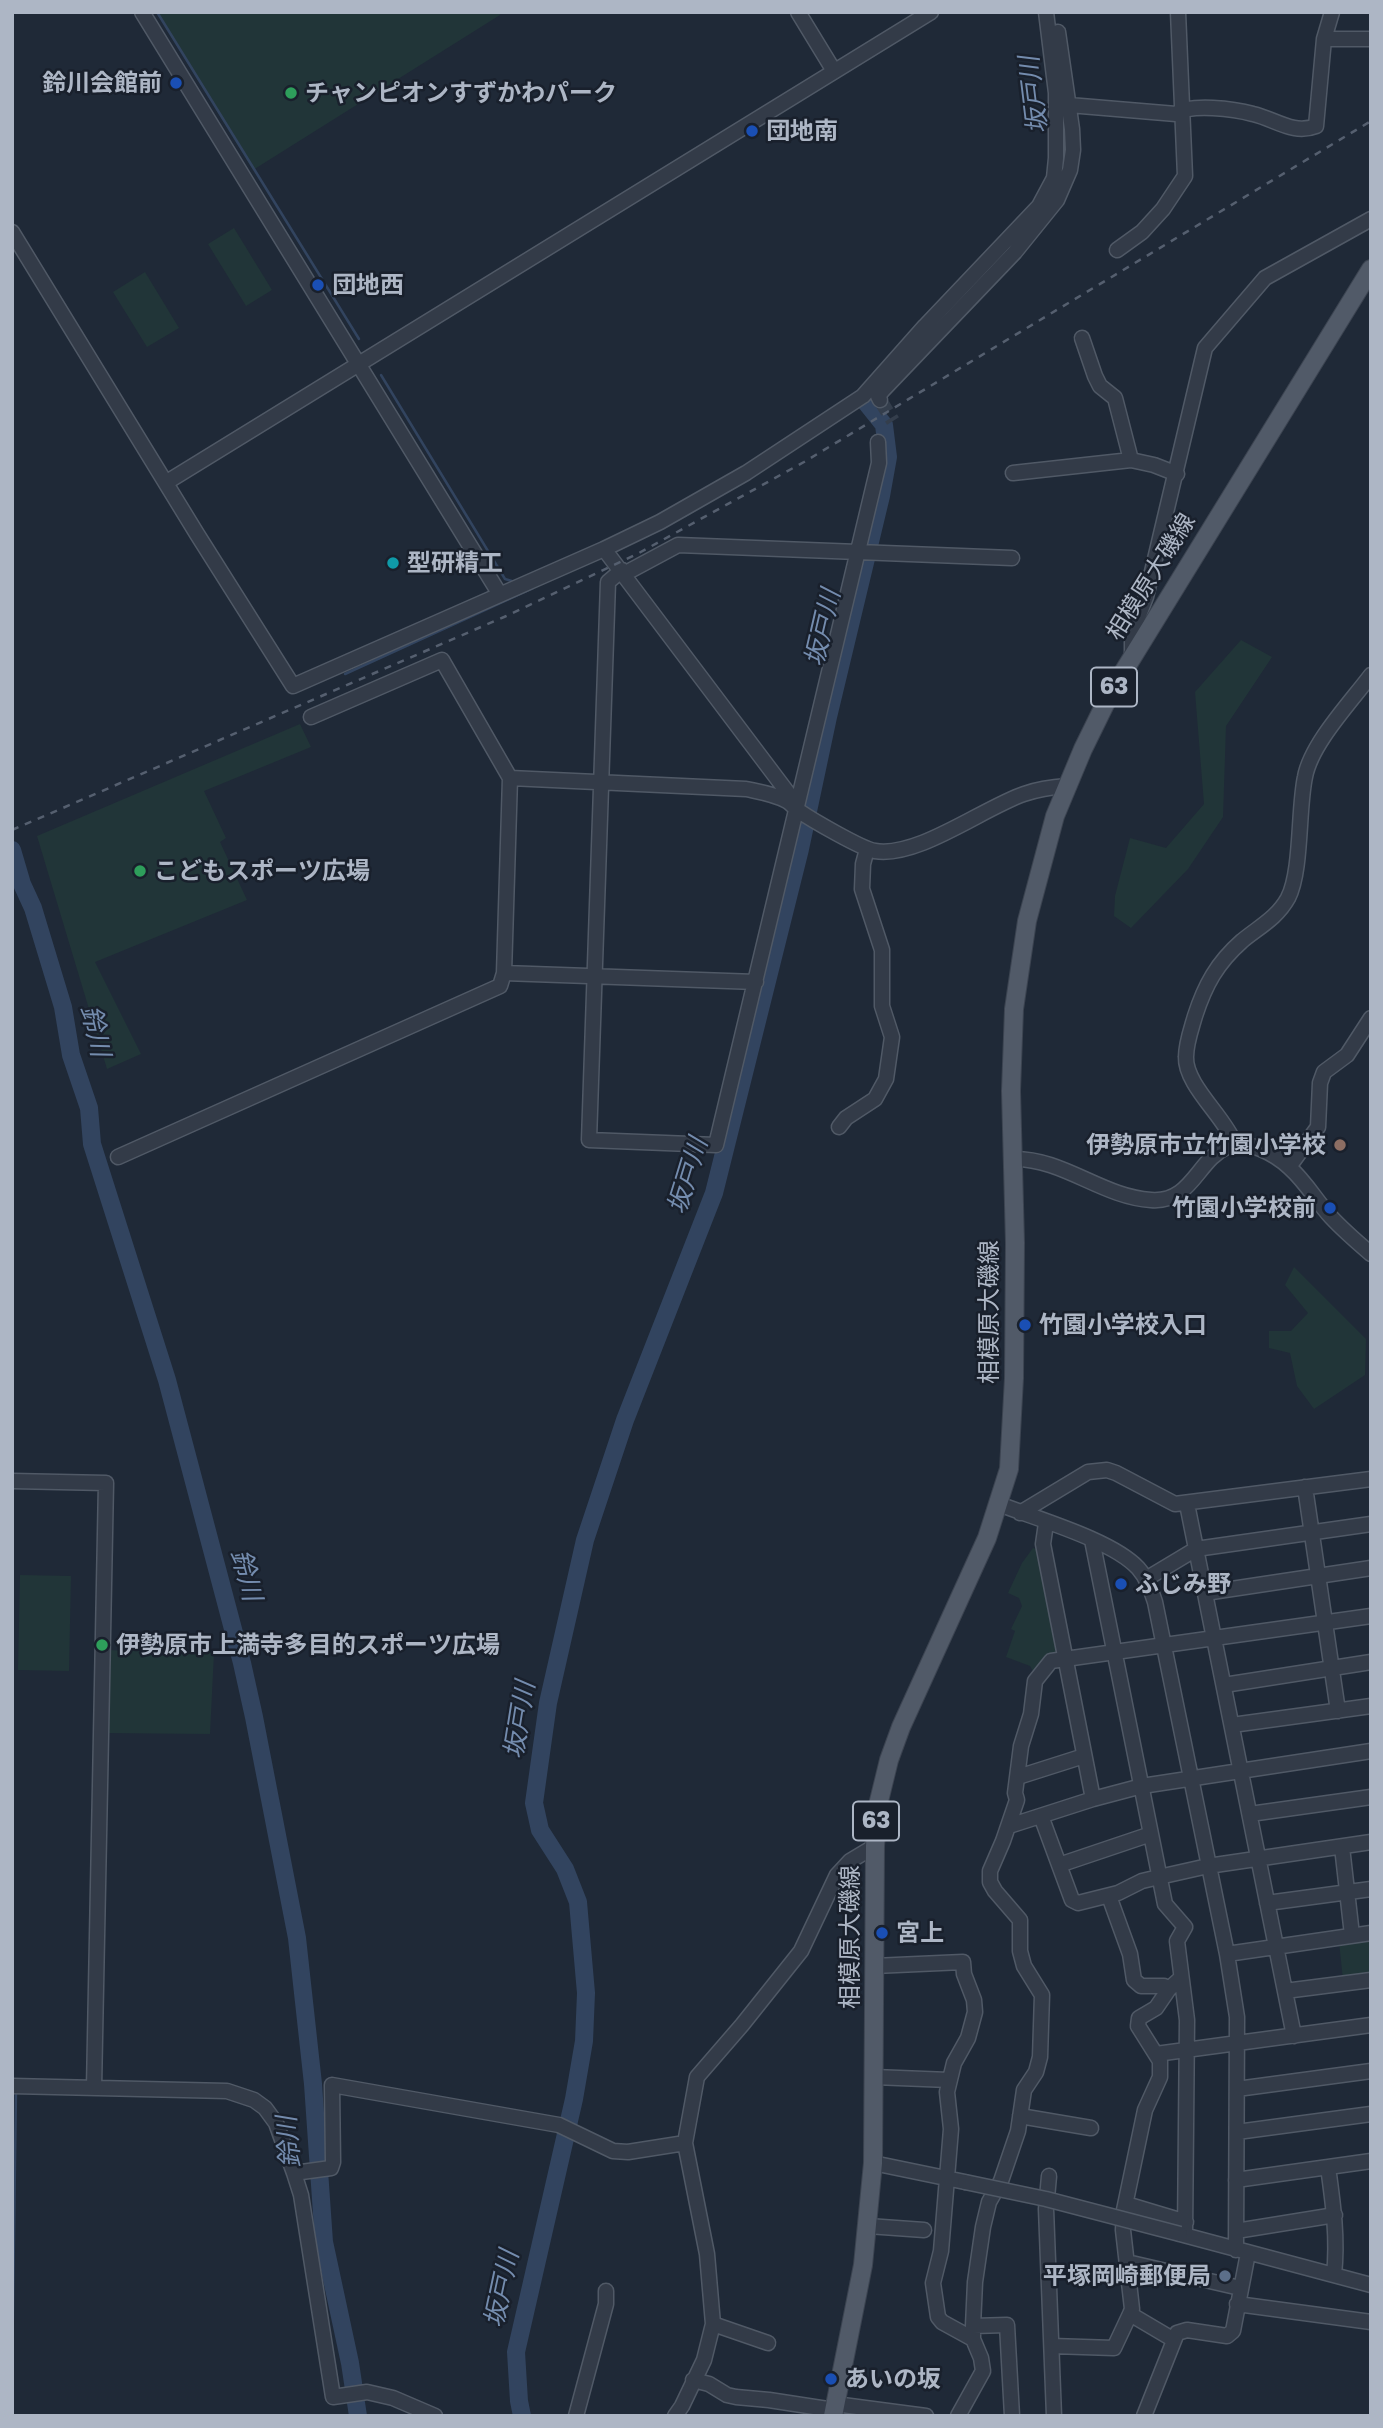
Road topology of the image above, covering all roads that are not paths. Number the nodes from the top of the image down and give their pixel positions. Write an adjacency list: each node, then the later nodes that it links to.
1 (142, 12): 19 (street)
2 (798, 12): 10 (street)
3 (931, 12): 10 (street)
4 (1045, 12): 17 (street)
5 (1055, 12): 11 (street)
6 (1178, 12): 12 (street)
7 (1332, 12): 8 (street)
8 (1324, 39): 9 (street); 12 (street)
9 (1371, 39)
10 (834, 71): 19 (street)
11 (1069, 104): 12 (street); 17 (street)
12 (1182, 109): 15 (street)
13 (1371, 219): 24 (street)
14 (12, 232): 25 (street)
15 (1117, 250)
16 (1371, 269): 31 (main road, 相模原大磯線 / 63)
17 (930, 330): 20 (street); 26 (street)
18 (1083, 338): 22 (street)
19 (359, 364): 25 (street); 30 (street)
20 (880, 400)
21 (878, 442): 27 (street)
22 (1131, 460): 23 (street); 24 (street)
23 (1013, 473)
24 (1177, 474): 31 (street)
25 (167, 482): 30 (street)
26 (604, 549): 29 (street); 30 (street)
27 (858, 554): 28 (street); 29 (street); 37 (street)
28 (1012, 558)
29 (623, 572): 35 (street); 37 (street)
30 (499, 593)
31 (1132, 655): 36 (main road, 相模原大磯線 / 63)
32 (1371, 676): 44 (street)
33 (311, 717): 34 (street)
34 (510, 778): 35 (street); 39 (street)
35 (602, 783): 37 (street); 40 (street)
36 (1067, 786): 38 (street); 46 (main road, 相模原大磯線 / 63)
37 (794, 807): 38 (street); 41 (street)
38 (867, 849): 43 (street)
39 (504, 973): 40 (street); 45 (street)
40 (595, 976): 41 (street); 41 (street)
41 (756, 982)
42 (1371, 1018): 47 (street)
43 (839, 1126)
44 (1235, 1144): 46 (street); 47 (street)
45 (118, 1157)
46 (1013, 1159): 52 (main road, 相模原大磯線 / 63)
47 (1290, 1167): 48 (street)
48 (1371, 1254)
49 (1371, 1479): 51 (street)
50 (12, 1481): 117 (street)
51 (1305, 1487): 53 (street); 57 (street)
52 (999, 1504): 54 (street); 89 (main road, 相模原大磯線 / 63)
53 (1186, 1504): 54 (street); 59 (street)
54 (1020, 1513): 55 (street)
55 (1046, 1523): 58 (street); 69 (street)
56 (1371, 1524): 57 (street)
57 (1312, 1532): 59 (street); 61 (street)
58 (1092, 1540): 62 (street); 68 (street)
59 (1196, 1549): 62 (street); 63 (street)
60 (1371, 1568): 61 (street)
61 (1319, 1576): 63 (street); 65 (street)
62 (1146, 1579): 67 (street)
63 (1205, 1593): 66 (street)
64 (1371, 1616): 65 (street)
65 (1325, 1623): 66 (street); 71 (street)
66 (1214, 1639): 67 (street); 72 (street)
67 (1165, 1645): 68 (street); 80 (street)
68 (1114, 1653): 69 (street); 81 (street)
69 (1066, 1659): 77 (street); 79 (street)
70 (1371, 1662): 71 (street)
71 (1332, 1668): 72 (street); 74 (street)
72 (1224, 1685): 75 (street)
73 (1371, 1706): 74 (street)
74 (1338, 1711): 75 (street)
75 (1232, 1725): 78 (street)
76 (1371, 1751): 78 (street)
77 (1084, 1756): 79 (street); 83 (street)
78 (1241, 1770): 80 (street); 84 (street)
79 (1018, 1777): 86 (street)
80 (1191, 1778): 81 (street); 93 (street)
81 (1142, 1786): 83 (street); 87 (street)
82 (1371, 1797): 84 (street)
83 (1093, 1799): 85 (street)
84 (1250, 1814): 91 (street)
85 (1041, 1816): 86 (street); 92 (street)
86 (1009, 1826): 120 (street)
87 (1151, 1834): 92 (street); 94 (street)
88 (1371, 1842): 90 (street)
89 (875, 1846): 103 (main road, 相模原大磯線 / 63); 123 (street)
90 (1342, 1847): 91 (street); 96 (street)
91 (1259, 1859): 93 (street); 98 (street)
92 (1059, 1864): 97 (street)
93 (1208, 1866): 94 (street); 102 (street)
94 (1159, 1877): 97 (street); 104 (street)
95 (1371, 1889): 96 (street)
96 (1347, 1892): 98 (street); 100 (street)
97 (1109, 1896): 106 (street)
98 (1267, 1903): 101 (street)
99 (1371, 1933): 100 (street)
100 (1352, 1936): 101 (street)
101 (1276, 1947): 102 (street); 107 (street)
102 (1227, 1954): 110 (street)
103 (874, 1966): 114 (main road, 相模原大磯線 / 63); 115 (street)
104 (1181, 1978): 106 (street); 111 (street)
105 (1371, 1980): 107 (street)
106 (1169, 1989): 112 (street)
107 (1285, 1991): 109 (street)
108 (1371, 2025): 109 (street)
109 (1294, 2036): 110 (street)
110 (1237, 2044): 111 (street); 118 (street)
111 (1188, 2050): 112 (street); 135 (street)
112 (1156, 2054): 131 (street)
113 (1371, 2071): 118 (street)
114 (874, 2077): 115 (street); 125 (main road, 相模原大磯線 / 63)
115 (949, 2080): 129 (street)
116 (12, 2086): 117 (street)
117 (94, 2088): 127 (street)
118 (1237, 2089): 122 (street)
119 (1371, 2114): 122 (street)
120 (1020, 2116): 121 (street); 147 (street)
121 (1084, 2130)
122 (1237, 2132): 130 (street)
123 (685, 2143): 127 (street); 146 (street)
124 (1371, 2161): 126 (street)
125 (873, 2163): 129 (street); 133 (main road, 相模原大磯線 / 63)
126 (1328, 2167): 130 (street); 132 (street)
127 (299, 2172): 153 (street)
128 (1049, 2176): 150 (street)
129 (945, 2178): 135 (street, bridge); 147 (street)
130 (1236, 2180): 136 (street)
131 (1126, 2204): 135 (street); 138 (street)
132 (1335, 2215): 136 (street); 139 (street)
133 (868, 2226): 134 (street); 152 (main road, 相模原大磯線 / 63)
134 (924, 2230)
135 (1184, 2230): 137 (street)
136 (1236, 2231): 137 (street)
137 (1242, 2252): 139 (street); 141 (street)
138 (1127, 2262): 141 (street); 144 (street)
139 (1334, 2275): 140 (street)
140 (1371, 2285)
141 (1240, 2288): 143 (street)
142 (606, 2291): 154 (street)
143 (1237, 2304): 145 (street); 148 (street)
144 (1130, 2314): 148 (street); 150 (street)
145 (1371, 2322)
146 (713, 2324): 149 (street); 151 (street)
147 (973, 2333): 157 (street); 158 (street)
148 (1174, 2340): 160 (street)
149 (768, 2343)
150 (1052, 2346): 159 (street)
151 (692, 2380): 152 (street); 155 (street)
152 (834, 2410): 156 (street)
153 (435, 2416)
154 (576, 2416)
155 (675, 2416)
156 (926, 2416)
157 (958, 2416)
158 (1012, 2416)
159 (1054, 2416)
160 (1144, 2416)

